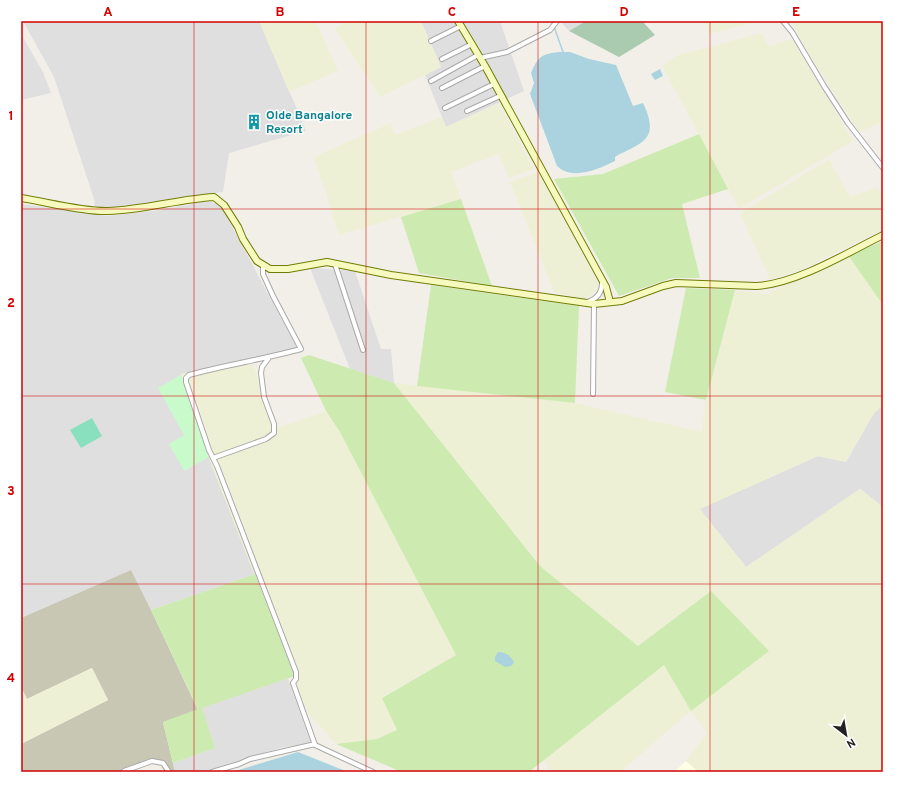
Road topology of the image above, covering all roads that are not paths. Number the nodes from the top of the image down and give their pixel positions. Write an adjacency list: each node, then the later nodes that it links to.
1 (557, 21): 6 (street)
2 (783, 21): 15 (street)
3 (460, 24): 4 (street); 5 (street)
4 (431, 41)
5 (472, 44): 6 (street); 7 (street)
6 (479, 56): 8 (street); 9 (street)
7 (442, 59)
8 (485, 66): 10 (street); 11 (street)
9 (431, 81)
10 (494, 84): 12 (street); 13 (street)
11 (442, 88)
12 (500, 96): 14 (street); 20 (street)
13 (445, 108)
14 (467, 111)
15 (883, 168)
16 (21, 198): 19 (street)
17 (883, 235): 21 (street)
18 (335, 264): 19 (street); 22 (street); 24 (street)
19 (263, 265): 25 (street)
20 (602, 280): 21 (street); 22 (street)
21 (610, 302): 23 (street)
22 (584, 303): 23 (street)
23 (594, 304): 26 (street)
24 (363, 350)
25 (268, 358): 27 (street); 27 (street)
26 (593, 394)
27 (213, 458): 28 (street)
28 (315, 744): 31 (street); 32 (street)
29 (124, 771): 30 (street)
30 (169, 772)
31 (212, 772)
32 (373, 772)

